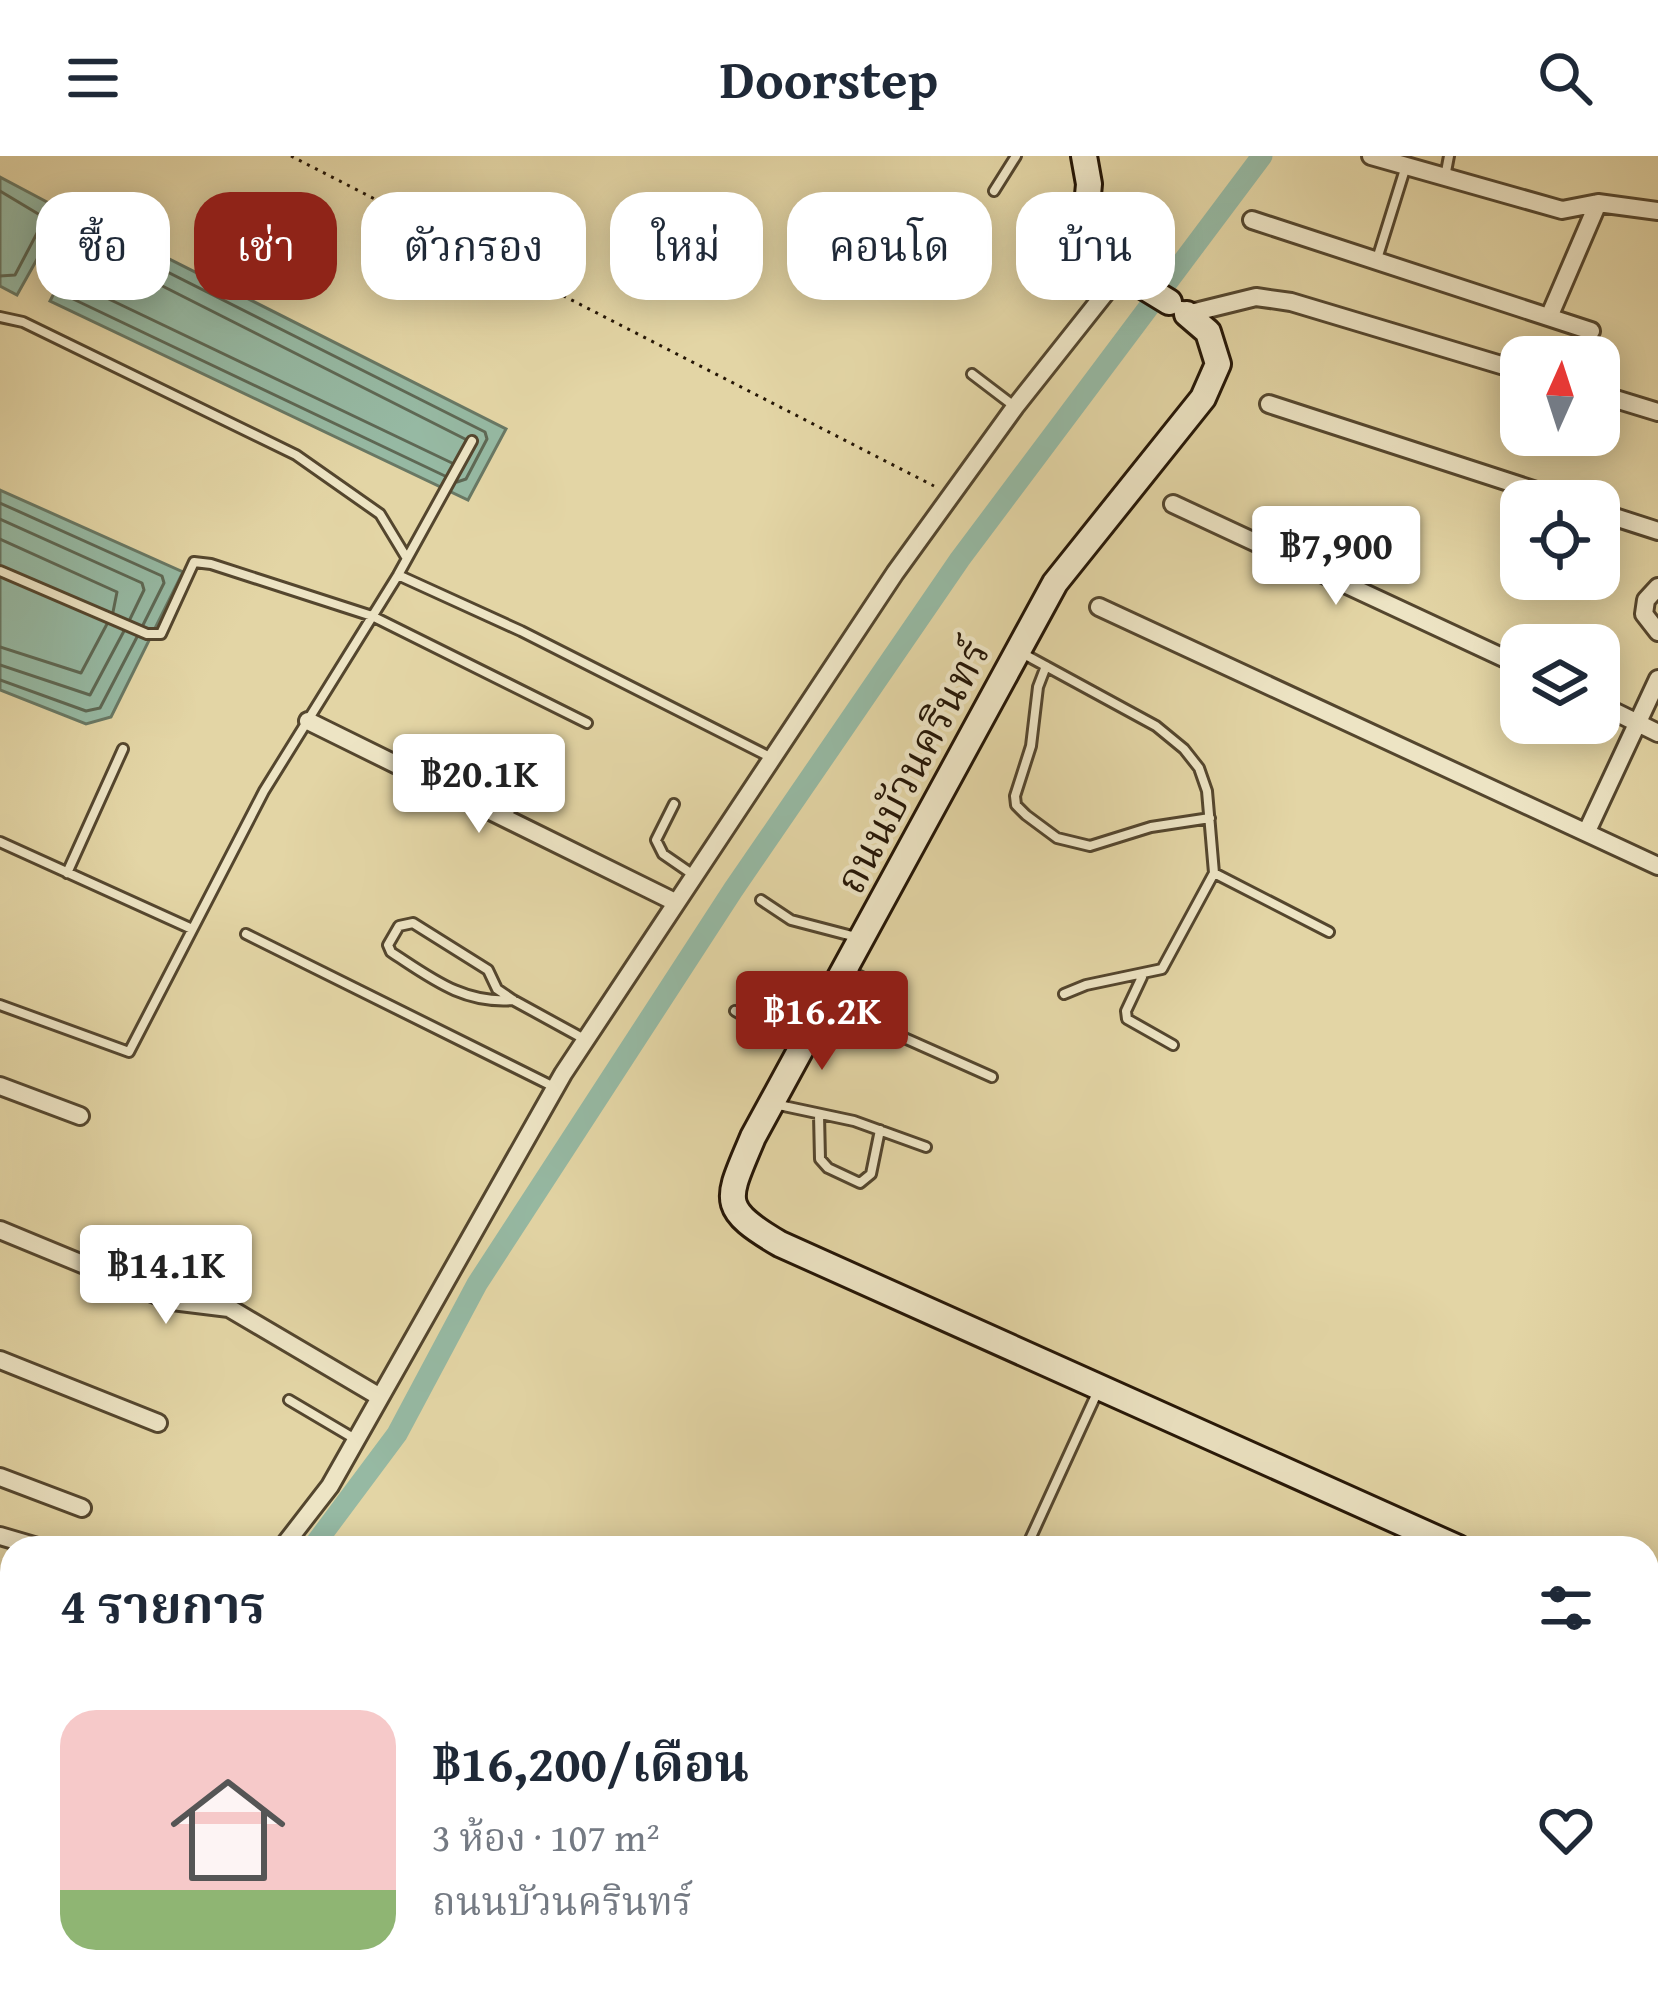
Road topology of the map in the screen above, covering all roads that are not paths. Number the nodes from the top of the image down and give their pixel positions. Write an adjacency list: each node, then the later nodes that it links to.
1 (1016, 156): 7 (lane)
2 (1084, 156): 8 (street, ถนนบัวนครินทร์)
3 (1371, 156): 5 (street)
4 (1449, 156): 6 (lane)
5 (1406, 166): 6 (street); 12 (lane)
6 (1445, 177): 9 (street)
7 (994, 191)
8 (1088, 192)
9 (1598, 203): 10 (street); 17 (street)
10 (1658, 211)
11 (1252, 220): 12 (street)
12 (1376, 260): 17 (street)
13 (1106, 300): 23 (street)
14 (1165, 300): 15 (street, ถนนบัวนครินทร์)
15 (1178, 308): 19 (street); 37 (street, ถนนบัวนครินทร์)
16 (0, 317): 30 (lane)
17 (1549, 317): 18 (street)
18 (1592, 332)
19 (1500, 365)
20 (972, 374): 23 (lane)
21 (1620, 400): 24 (street)
22 (1270, 404): 26 (street)
23 (1015, 407): 47 (street)
24 (1658, 412)
25 (472, 442): 30 (lane)
26 (1503, 480)
27 (1173, 503): 38 (street)
28 (1620, 519): 29 (street)
29 (1658, 531)
30 (407, 559): 32 (lane)
31 (0, 571): 35 (lane)
32 (398, 574): 35 (lane); 47 (lane)
33 (1658, 587): 36 (street)
34 (1099, 607): 52 (street)
35 (372, 616): 42 (lane); 43 (lane)
36 (1658, 632)
37 (1019, 651): 39 (lane); 63 (street, ถนนบัวนครินทร์)
38 (1500, 657)
39 (1046, 666): 50 (lane); 50 (lane)
40 (1658, 679): 44 (street)
41 (1620, 714): 44 (street)
42 (308, 721): 51 (street); 60 (lane)
43 (587, 723)
44 (1640, 724): 45 (street); 52 (street)
45 (1658, 733)
46 (123, 749): 55 (lane)
47 (770, 758): 57 (street)
48 (496, 765): 51 (lane)
49 (674, 804): 57 (lane)
50 (1210, 818): 56 (lane)
51 (506, 820): 59 (street)
52 (1587, 831): 54 (street)
53 (0, 842): 55 (lane)
54 (1658, 866)
55 (67, 873): 60 (lane)
56 (1214, 873): 61 (lane); 65 (lane)
57 (694, 874): 59 (street)
58 (761, 900): 63 (lane)
59 (675, 902): 72 (street)
60 (192, 929): 70 (lane)
61 (1329, 932)
62 (246, 934): 77 (lane)
63 (862, 940): 64 (street, ถนนบัวนครินทร์)
64 (846, 970): 66 (lane); 69 (street, ถนนบัวนครินทร์)
65 (1143, 976): 67 (lane); 73 (lane)
66 (886, 989)
67 (1064, 994)
68 (513, 1000): 68 (lane); 72 (lane)
69 (827, 1003): 74 (street, ถนนบัวนครินทร์); 75 (lane)
70 (0, 1005)
71 (735, 1011): 74 (lane)
72 (586, 1040): 77 (street)
73 (1173, 1045)
74 (801, 1049): 78 (street, ถนนบัวนครินทร์)
75 (992, 1077)
76 (0, 1086): 80 (street)
77 (555, 1088): 86 (street)
78 (772, 1102): 79 (lane); 85 (street, ถนนบัวนครินทร์)
79 (819, 1115): 81 (lane); 81 (lane)
80 (80, 1116)
81 (880, 1130): 82 (lane)
82 (926, 1148)
83 (0, 1231): 86 (street)
84 (0, 1360): 88 (street)
85 (1100, 1386): 93 (lane); 94 (street, ถนนบัวนครินทร์)
86 (380, 1396): 89 (street)
87 (289, 1400): 89 (lane)
88 (158, 1423)
89 (356, 1440): 92 (street)
90 (0, 1477): 91 (street)
91 (82, 1508)
92 (291, 1536)
93 (1031, 1536)
94 (1431, 1536)

